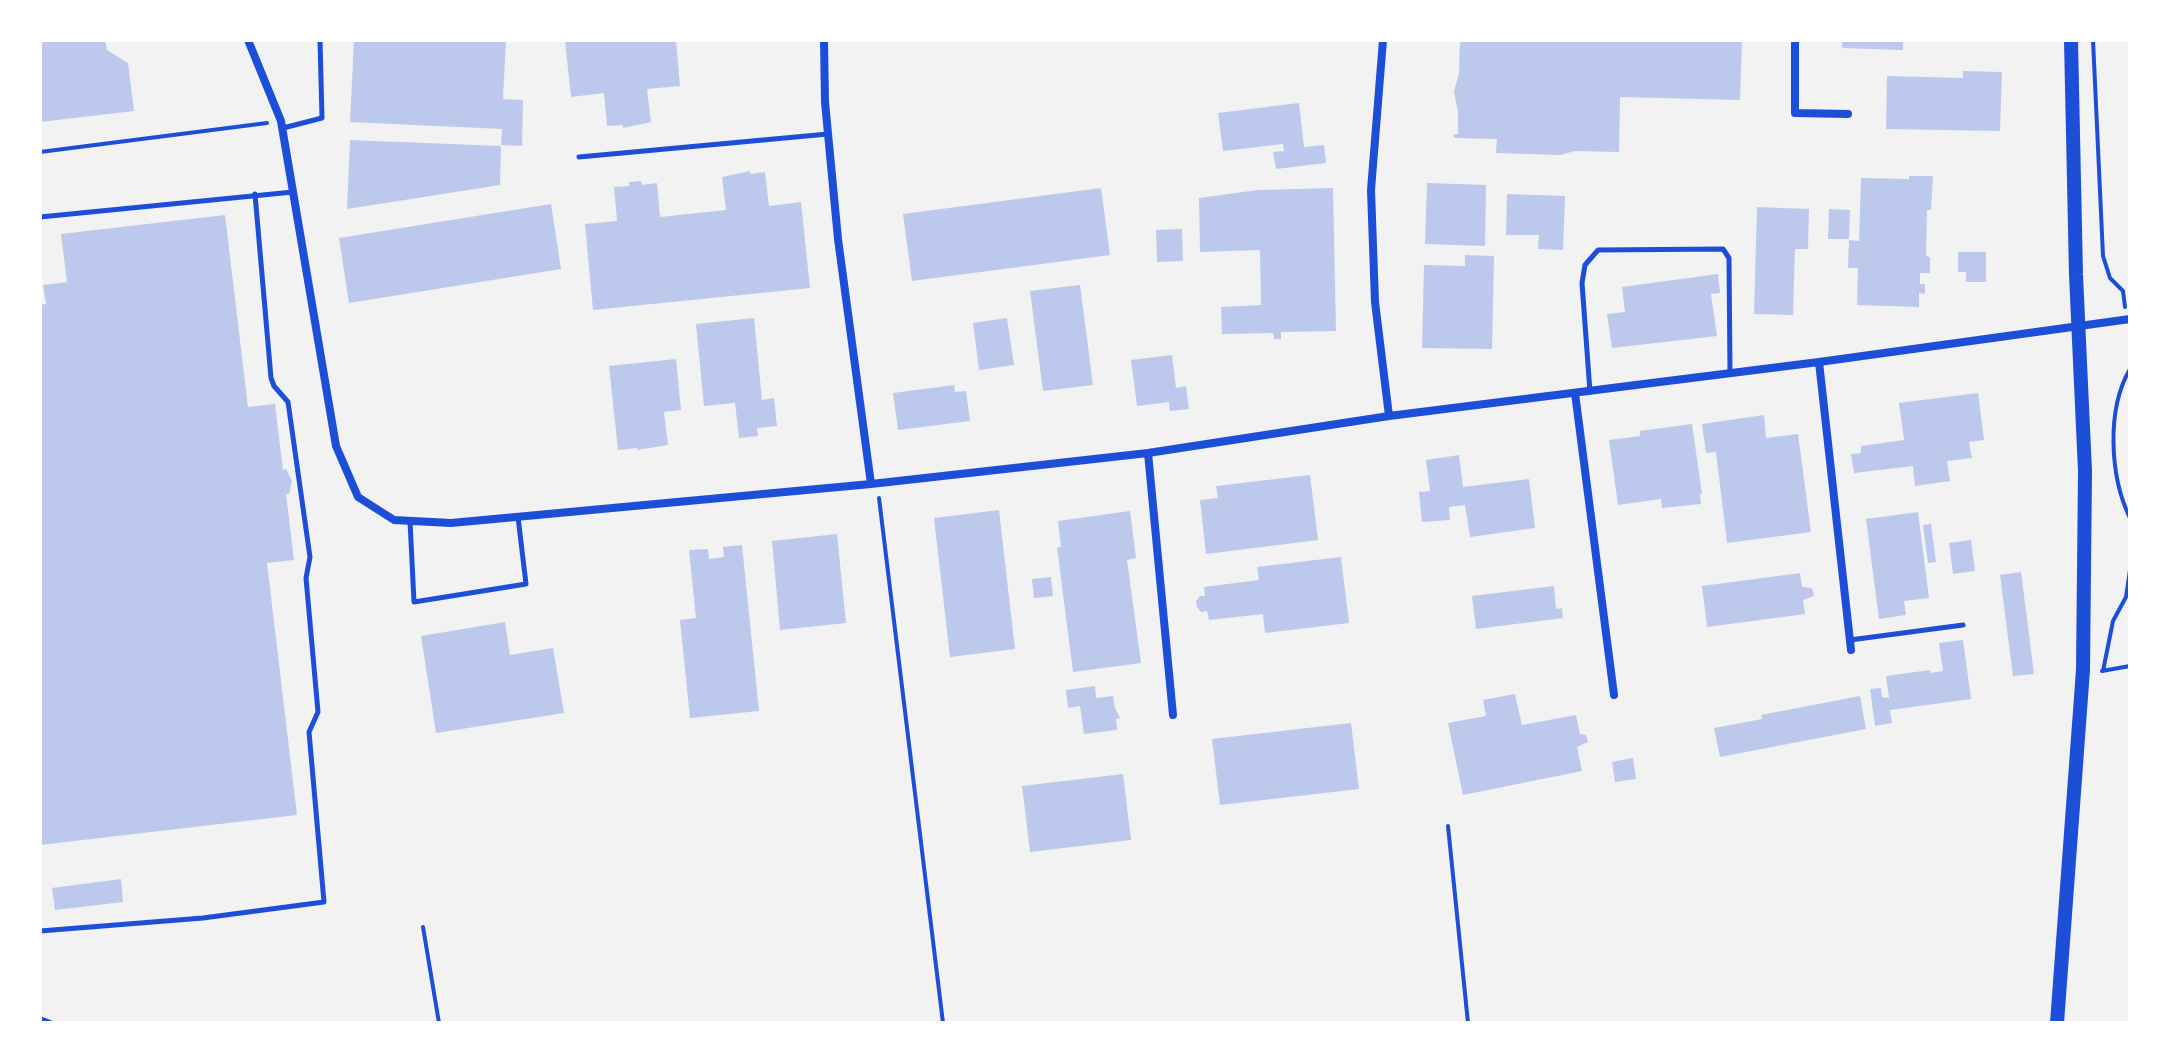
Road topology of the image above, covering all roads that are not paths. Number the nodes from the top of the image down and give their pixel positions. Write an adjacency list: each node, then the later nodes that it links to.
1 (248, 40): 8 (street)
2 (320, 40): 8 (lane)
3 (824, 40): 9 (street)
4 (1383, 40): 20 (street)
5 (1795, 40): 7 (street)
6 (2071, 40): 15 (street)
7 (1848, 114)
8 (282, 125): 11 (street)
9 (828, 134): 10 (lane); 22 (street)
10 (579, 157)
11 (294, 191): 12 (lane); 24 (street)
12 (255, 194): 13 (lane); 29 (lane)
13 (40, 217)
14 (2128, 319): 15 (street)
15 (2078, 326): 16 (street); 30 (street)
16 (1819, 362): 17 (street); 26 (street)
17 (1730, 373): 18 (street); 18 (lane)
18 (1590, 392): 19 (street)
19 (1575, 393): 20 (street); 27 (street)
20 (1389, 416): 21 (street)
21 (1148, 453): 22 (street); 28 (street)
22 (874, 484): 23 (street)
23 (518, 517): 24 (street); 24 (lane)
24 (410, 521)
25 (1963, 625): 26 (lane)
26 (1851, 645)
27 (1614, 695)
28 (1173, 715)
29 (40, 931)
30 (2057, 1023)

